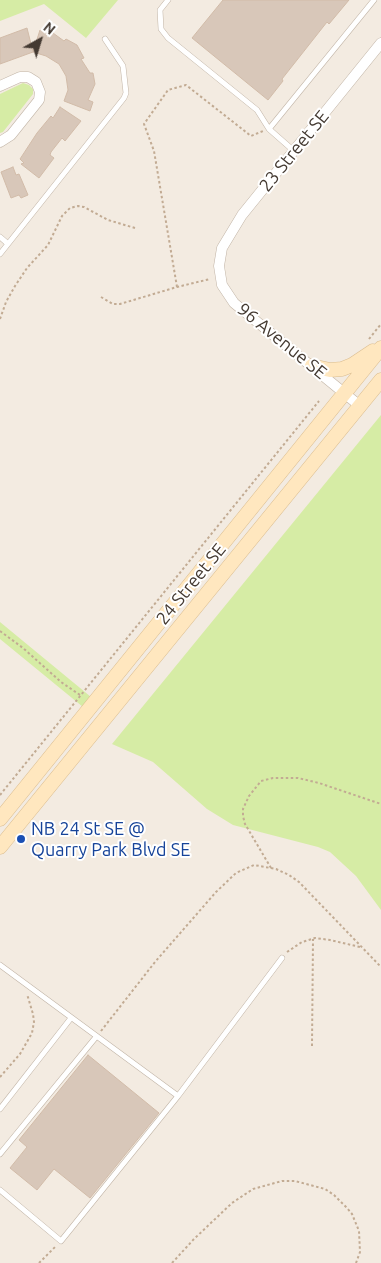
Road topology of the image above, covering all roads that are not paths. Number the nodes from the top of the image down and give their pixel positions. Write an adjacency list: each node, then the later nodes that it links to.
1 (168, 0): 6 (lane)
2 (374, 0): 6 (lane)
3 (105, 39): 10 (lane)
4 (381, 43): 8 (street, 23 Street SE)
5 (0, 86): 7 (street)
6 (269, 129): 8 (lane)
7 (0, 142)
8 (294, 150): 12 (street, 23 Street SE)
9 (0, 237): 10 (lane)
10 (7, 243): 11 (lane)
11 (0, 254)
12 (219, 266): 14 (street, 96 Avenue SE)
13 (381, 346): 14 (main road); 16 (main road, 24 Street SE)
14 (312, 366): 16 (street, 96 Avenue SE)
15 (381, 380): 17 (main road, 24 Street SE)
16 (345, 393): 17 (street, 96 Avenue SE); 18 (main road, 24 Street SE)
17 (360, 406): 19 (main road, 24 Street SE)
18 (0, 819)
19 (0, 847)
20 (282, 958): 24 (lane)
21 (0, 965): 22 (lane)
22 (71, 1018): 23 (lane); 25 (lane)
23 (96, 1037): 24 (lane); 26 (lane)
24 (178, 1096): 27 (lane)
25 (0, 1109)
26 (0, 1154)
27 (0, 1190)

